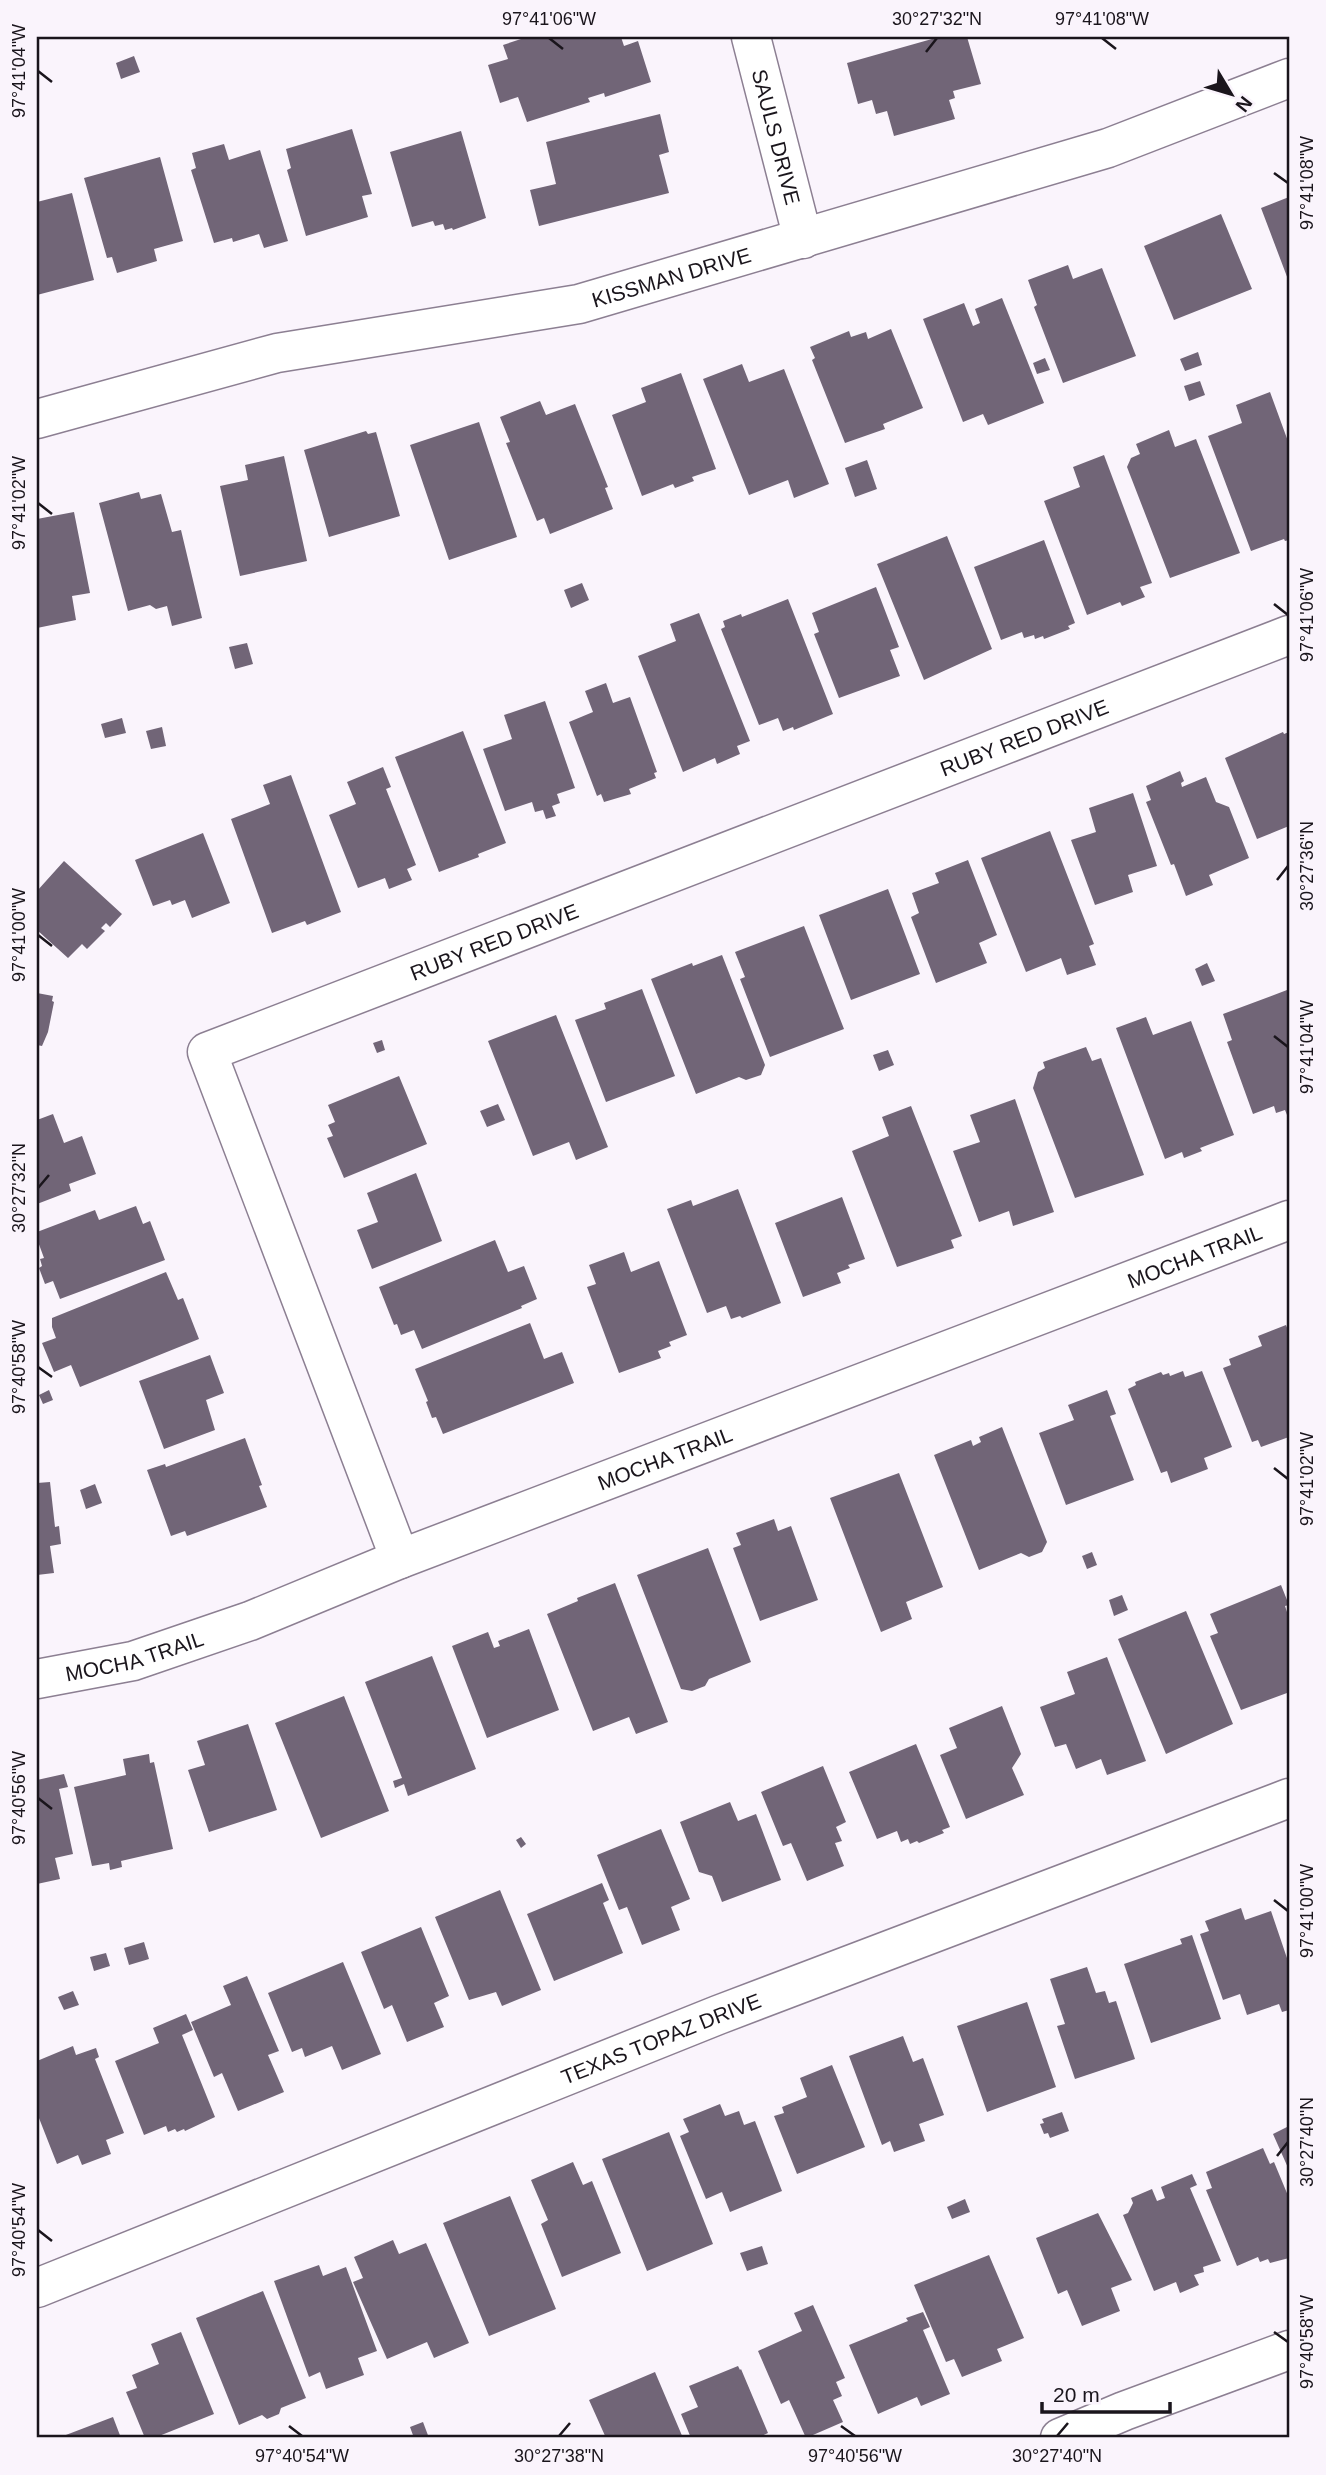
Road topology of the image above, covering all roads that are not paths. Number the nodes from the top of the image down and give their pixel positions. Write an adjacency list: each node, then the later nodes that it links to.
1 (751, 37): 3 (street, SAULS DRIVE)
2 (1289, 78): 3 (street, KISSMAN DRIVE)
3 (803, 239): 4 (street, KISSMAN DRIVE)
4 (37, 419)
5 (1289, 635): 7 (street, RUBY RED DRIVE)
6 (1289, 1220): 7 (street, MOCHA TRAIL)
7 (400, 1559): 8 (street, MOCHA TRAIL)
8 (37, 1679)
9 (1289, 1798): 10 (street, TEXAS TOPAZ DRIVE)
10 (37, 2288)
11 (1289, 2350): 12 (street)
12 (1060, 2438)

